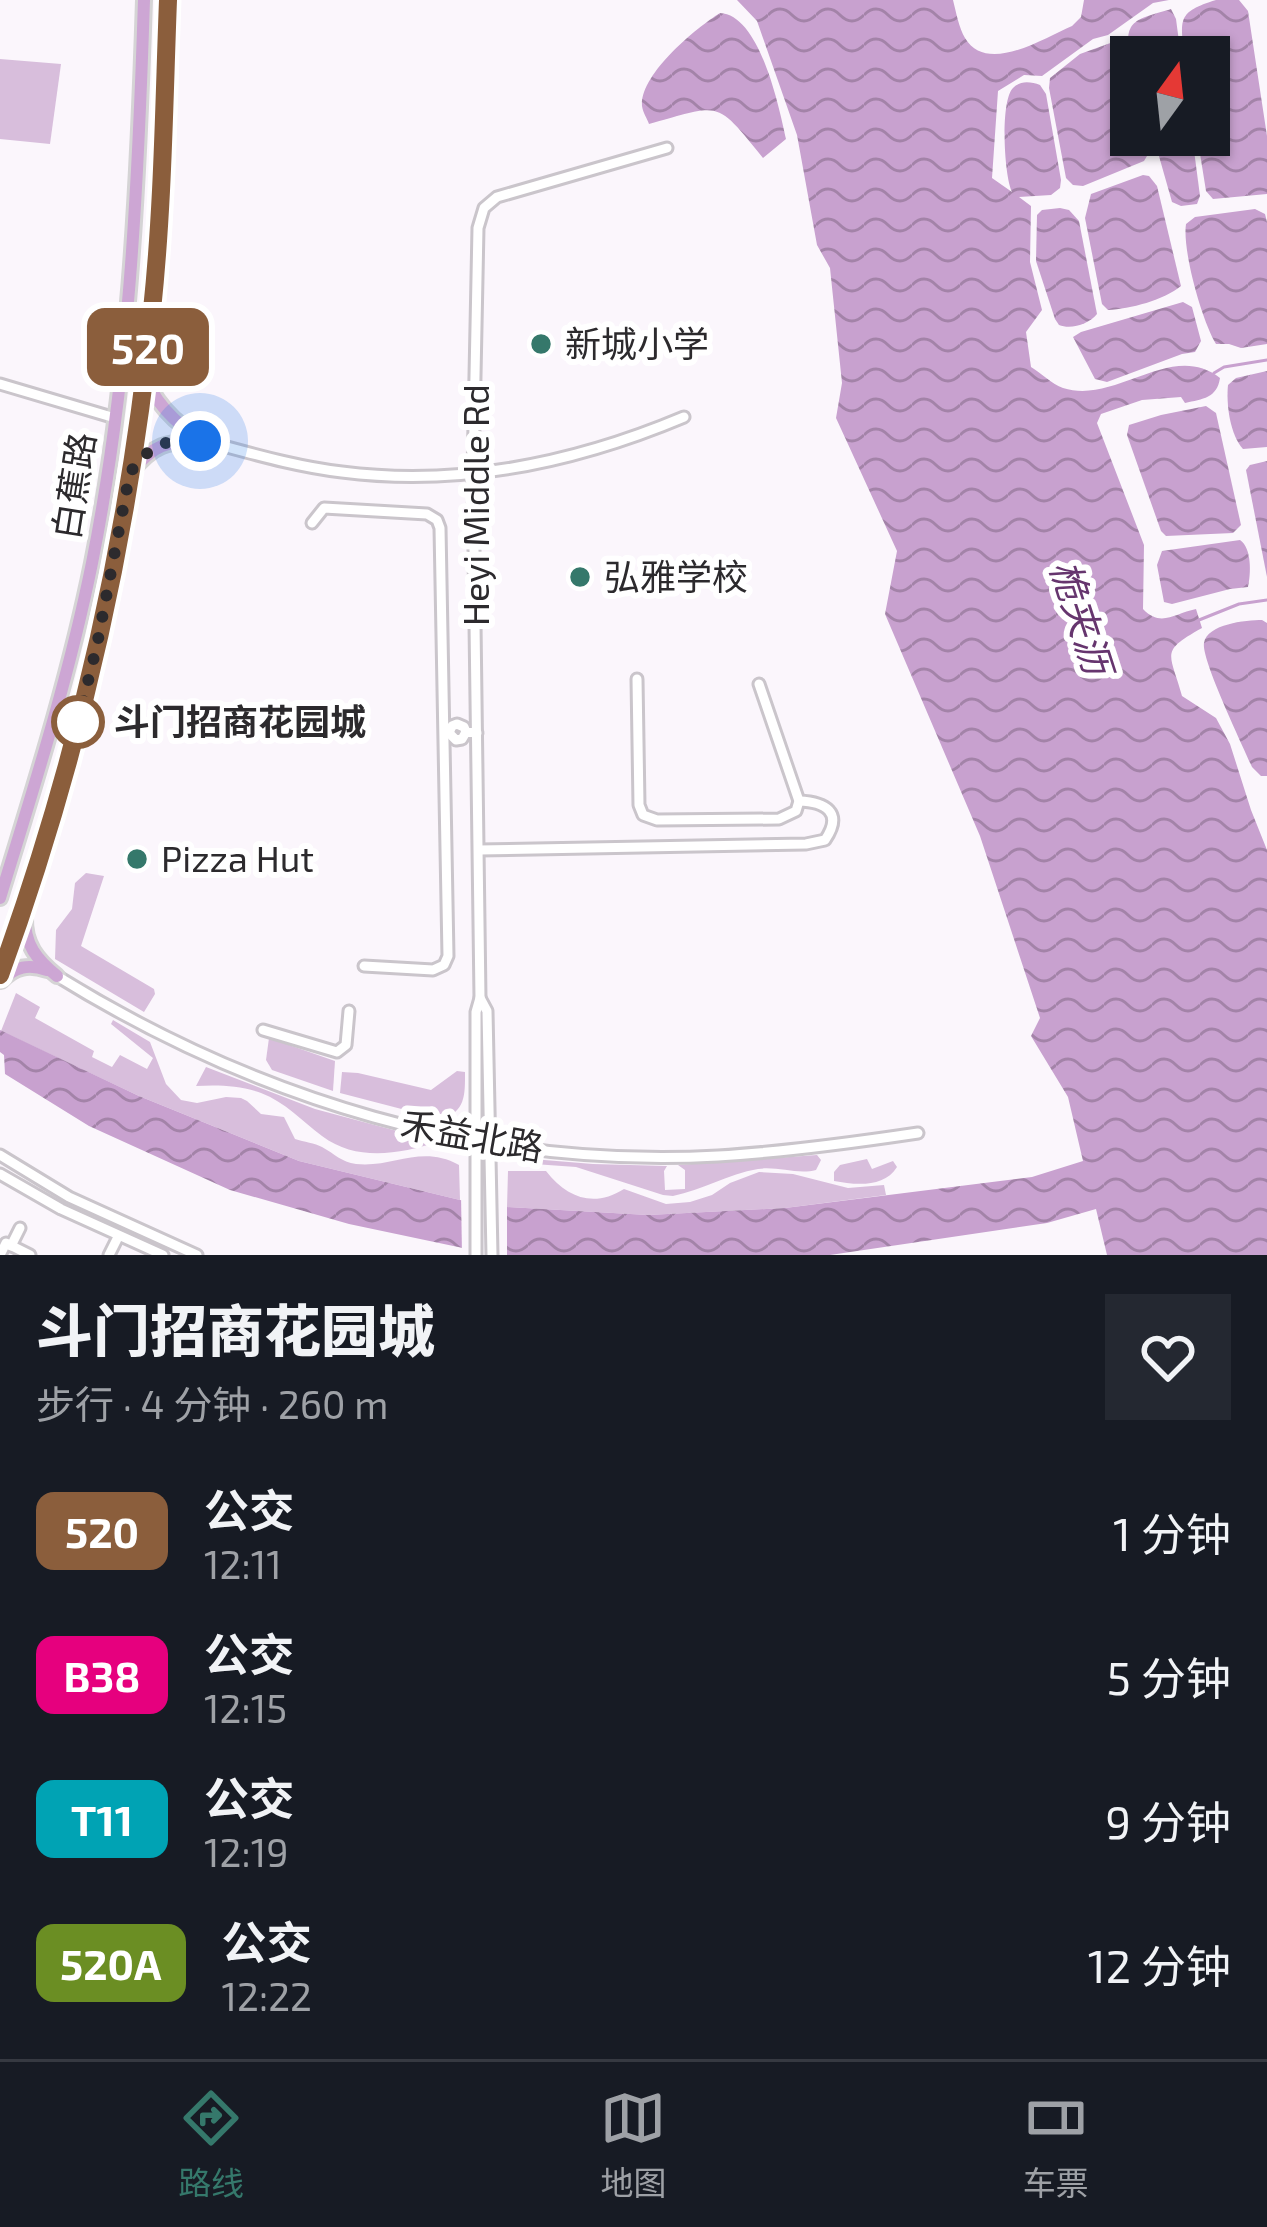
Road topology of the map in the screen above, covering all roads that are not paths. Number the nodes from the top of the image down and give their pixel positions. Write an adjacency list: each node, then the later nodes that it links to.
1 (144, 0): 7 (main road, 白蕉路)
2 (168, 0): 4 (main road, 白蕉路)
3 (667, 148): 10 (street, Heyi Middle Rd)
4 (144, 377): 8 (main road); 9 (main road, 白蕉路)
5 (0, 384): 7 (street)
6 (684, 417): 10 (street)
7 (115, 418): 18 (main road, 白蕉路)
8 (216, 444): 9 (main road); 10 (street)
9 (130, 472): 19 (main road, 白蕉路)
10 (473, 473): 15 (street, Heyi Middle Rd)
11 (312, 523): 14 (street)
12 (637, 680): 16 (street)
13 (759, 684): 16 (street)
14 (446, 732): 15 (street); 20 (street)
15 (471, 732): 17 (street, Heyi Middle Rd)
16 (799, 801): 17 (street)
17 (478, 850): 23 (street, Heyi Middle Rd)
18 (0, 898)
19 (27, 900): 21 (main road); 22 (main road, 白蕉路)
20 (364, 966)
21 (57, 976): 22 (main road); 27 (street, 禾益北路)
22 (0, 978)
23 (480, 998): 27 (street, Heyi Middle Rd); 28 (street, Heyi Middle Rd)
24 (350, 1011): 25 (street)
25 (263, 1030)
26 (918, 1133): 28 (street, 禾益北路)
27 (476, 1142): 28 (street, 禾益北路); 39 (street, Heyi Middle Rd)
28 (490, 1145): 40 (street, Heyi Middle Rd)
29 (0, 1155): 38 (street)
30 (0, 1174): 32 (street)
31 (20, 1228): 33 (street)
32 (118, 1237): 36 (street); 37 (street)
33 (11, 1246): 34 (street); 35 (street)
34 (0, 1255)
35 (30, 1255)
36 (109, 1255)
37 (163, 1255)
38 (196, 1255)
39 (476, 1255)
40 (492, 1255)

